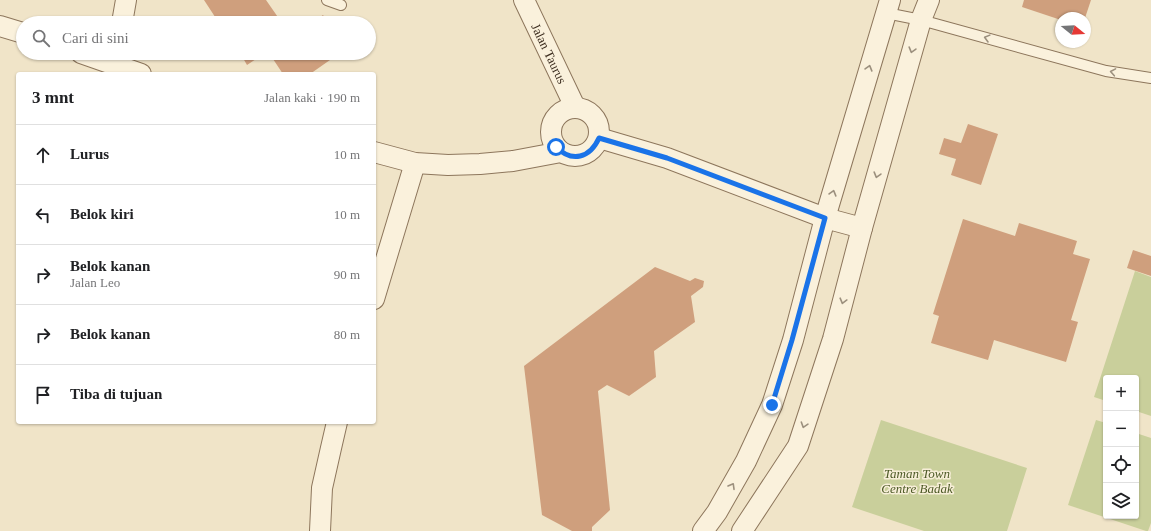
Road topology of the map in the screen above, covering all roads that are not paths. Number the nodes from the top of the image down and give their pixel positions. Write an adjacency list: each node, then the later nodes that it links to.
1 (126, 0): 7 (street)
2 (327, 0): 5 (lane)
3 (524, 0): 14 (street, Jalan Taurus)
4 (929, 0): 8 (street)
5 (341, 4)
6 (888, 6): 8 (lane); 19 (street, one-way to 6)
7 (123, 16)
8 (921, 20): 13 (lane, one-way to 8); 20 (street, one-way to 20)
9 (0, 26): 10 (street)
10 (16, 32)
11 (118, 60): 12 (street)
12 (138, 72)
13 (1151, 78)
14 (575, 107): 15 (street); 16 (street)
15 (599, 138): 16 (street); 19 (street)
16 (561, 152): 18 (street)
17 (376, 153): 18 (street)
18 (415, 163): 21 (street)
19 (825, 218): 20 (street); 23 (street, one-way to 19)
20 (862, 228): 26 (street, one-way to 26)
21 (376, 292)
22 (337, 424): 24 (street)
23 (716, 512): 25 (street); 26 (street)
24 (320, 531)
25 (703, 531)
26 (741, 531)

